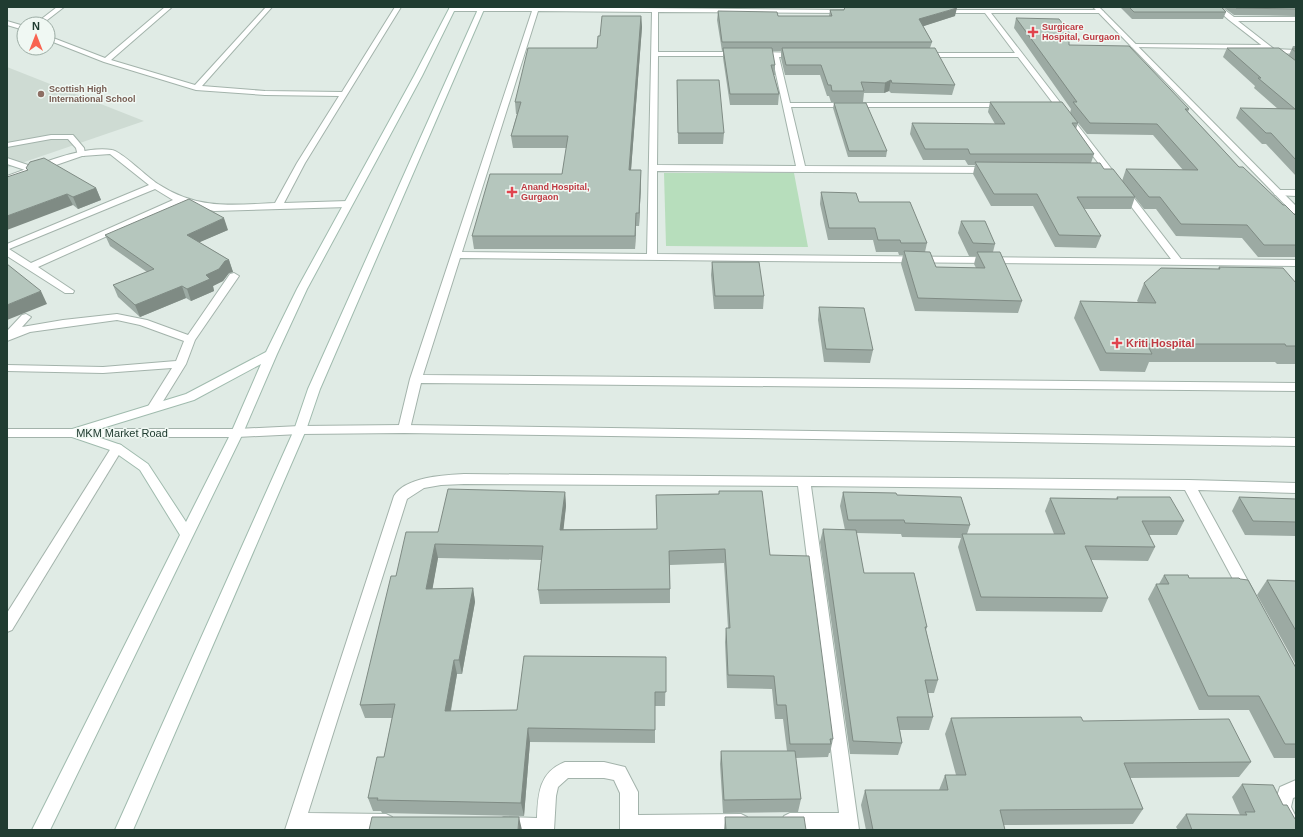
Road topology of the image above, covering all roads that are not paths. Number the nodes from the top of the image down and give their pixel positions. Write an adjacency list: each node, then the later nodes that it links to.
1 (61, 7): 15 (street)
2 (169, 7): 27 (street)
3 (269, 7): 29 (street)
4 (398, 7): 30 (street)
5 (1217, 7): 16 (street)
6 (452, 8): 7 (street); 45 (street)
7 (481, 8): 8 (street); 69 (street)
8 (536, 9): 10 (street); 50 (street)
9 (806, 9): 10 (street); 12 (street)
10 (655, 10): 22 (street)
11 (1098, 10): 14 (street); 19 (street)
12 (850, 11)
13 (934, 11): 14 (street)
14 (987, 12): 26 (street)
15 (49, 16)
16 (1231, 19): 17 (street); 20 (street)
17 (1296, 19)
18 (56, 41): 27 (street)
19 (1134, 46): 20 (street); 42 (street)
20 (1269, 49): 21 (street); 28 (street)
21 (1296, 52)
22 (655, 54): 23 (street); 36 (street)
23 (775, 54): 24 (street); 31 (street)
24 (806, 55)
25 (917, 55): 26 (street)
26 (1020, 56): 54 (street)
27 (106, 61): 29 (street)
28 (1296, 70)
29 (196, 88): 30 (street)
30 (343, 94): 46 (street)
31 (786, 105): 32 (street); 37 (street)
32 (1012, 105)
33 (7, 145): 34 (street)
34 (81, 154): 38 (street); 41 (street)
35 (7, 161): 38 (street)
36 (653, 168): 37 (street); 51 (street)
37 (801, 168): 39 (street)
38 (34, 170): 40 (street)
39 (998, 170)
40 (7, 178)
41 (155, 186): 44 (street); 48 (street)
42 (1278, 193): 43 (street); 47 (street)
43 (1296, 193)
44 (180, 200): 46 (street); 56 (street)
45 (348, 204): 46 (street); 62 (street)
46 (279, 205)
47 (1296, 211)
48 (7, 247)
49 (7, 252): 52 (street)
50 (456, 255): 51 (street); 65 (street)
51 (652, 257): 54 (street)
52 (17, 258): 53 (street); 56 (street)
53 (7, 262)
54 (1178, 262): 55 (street)
55 (1296, 263)
56 (30, 266): 58 (street)
57 (234, 276): 61 (street)
58 (69, 291)
59 (26, 317): 60 (street)
60 (7, 338): 61 (street)
61 (190, 340): 63 (street)
62 (271, 354): 67 (street); 72 (street)
63 (180, 364): 64 (street); 67 (street)
64 (7, 368)
65 (416, 379): 66 (street); 68 (street)
66 (1296, 388)
67 (152, 408): 71 (street)
68 (404, 429): 69 (street, MKM Market Road); 73 (street, MKM Market Road)
69 (300, 430): 72 (street, MKM Market Road); 89 (street)
70 (7, 432): 71 (street, MKM Market Road)
71 (73, 433): 72 (street, MKM Market Road); 74 (street)
72 (237, 433): 78 (street)
73 (1296, 442)
74 (117, 448): 78 (street); 80 (street)
75 (804, 482): 76 (street); 83 (street); 85 (street)
76 (1189, 485): 77 (street); 79 (street)
77 (1296, 488)
78 (187, 535): 88 (street)
79 (1252, 601)
80 (7, 626)
81 (1296, 788): 90 (street)
82 (406, 824): 83 (street)
83 (296, 825)
84 (491, 826): 87 (street)
85 (849, 826): 86 (street)
86 (629, 827): 87 (street)
87 (545, 828)
88 (40, 830)
89 (124, 830)
90 (1293, 830)

